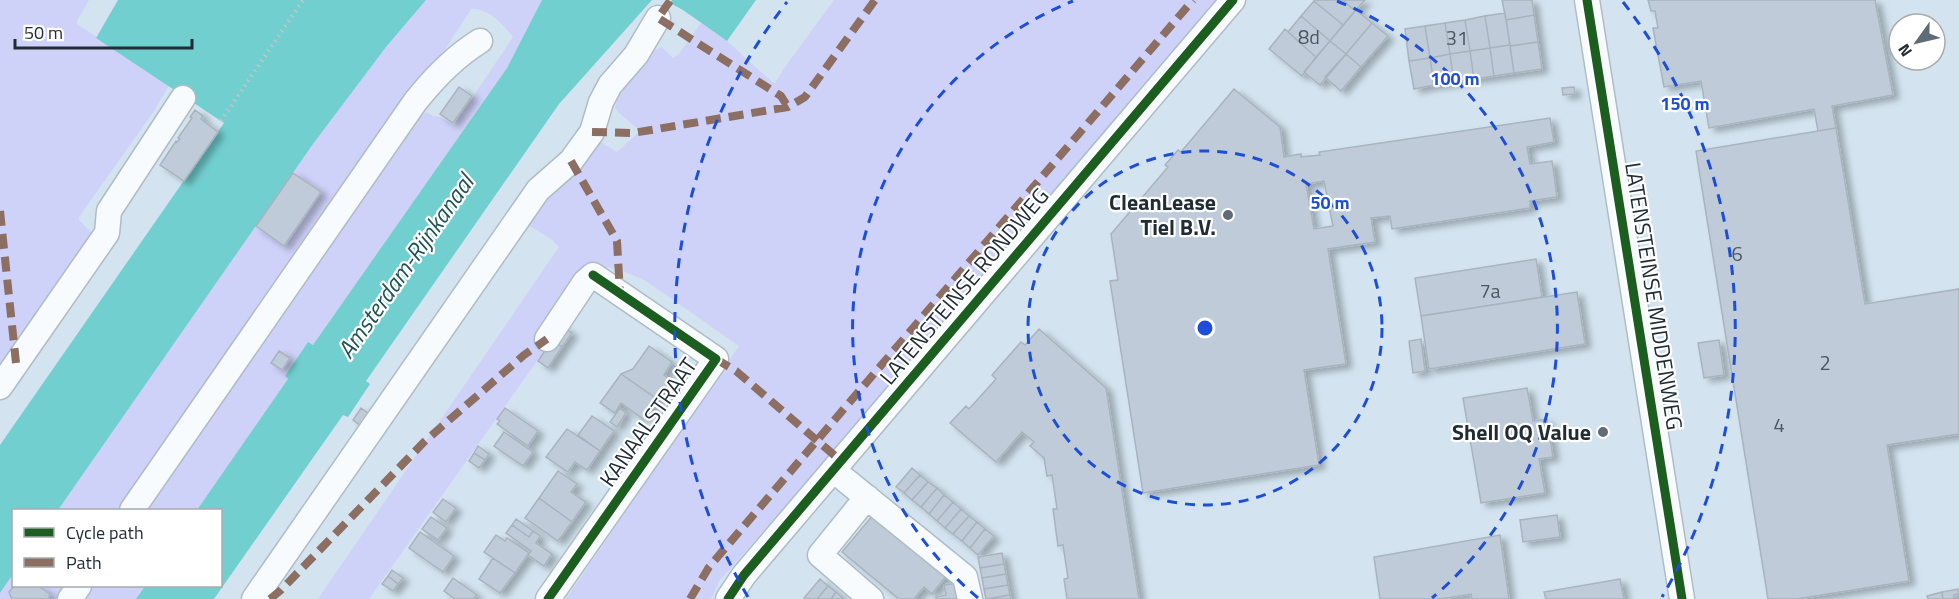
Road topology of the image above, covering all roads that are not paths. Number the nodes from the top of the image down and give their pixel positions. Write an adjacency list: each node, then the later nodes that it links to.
1 (1233, 0): 8 (street, LATENSTEINSE RONDWEG)
2 (1587, 0): 16 (street, LATENSTEINSE MIDDENWEG)
3 (658, 18): 11 (street)
4 (480, 41): 10 (street)
5 (183, 98): 7 (street)
6 (547, 339): 12 (street, KANAALSTRAAT)
7 (0, 387)
8 (833, 470): 9 (street); 13 (street, LATENSTEINSE RONDWEG)
9 (867, 497): 14 (street); 15 (street)
10 (133, 509)
11 (254, 599)
12 (548, 599)
13 (728, 599)
14 (871, 599)
15 (970, 599)
16 (1682, 599)

